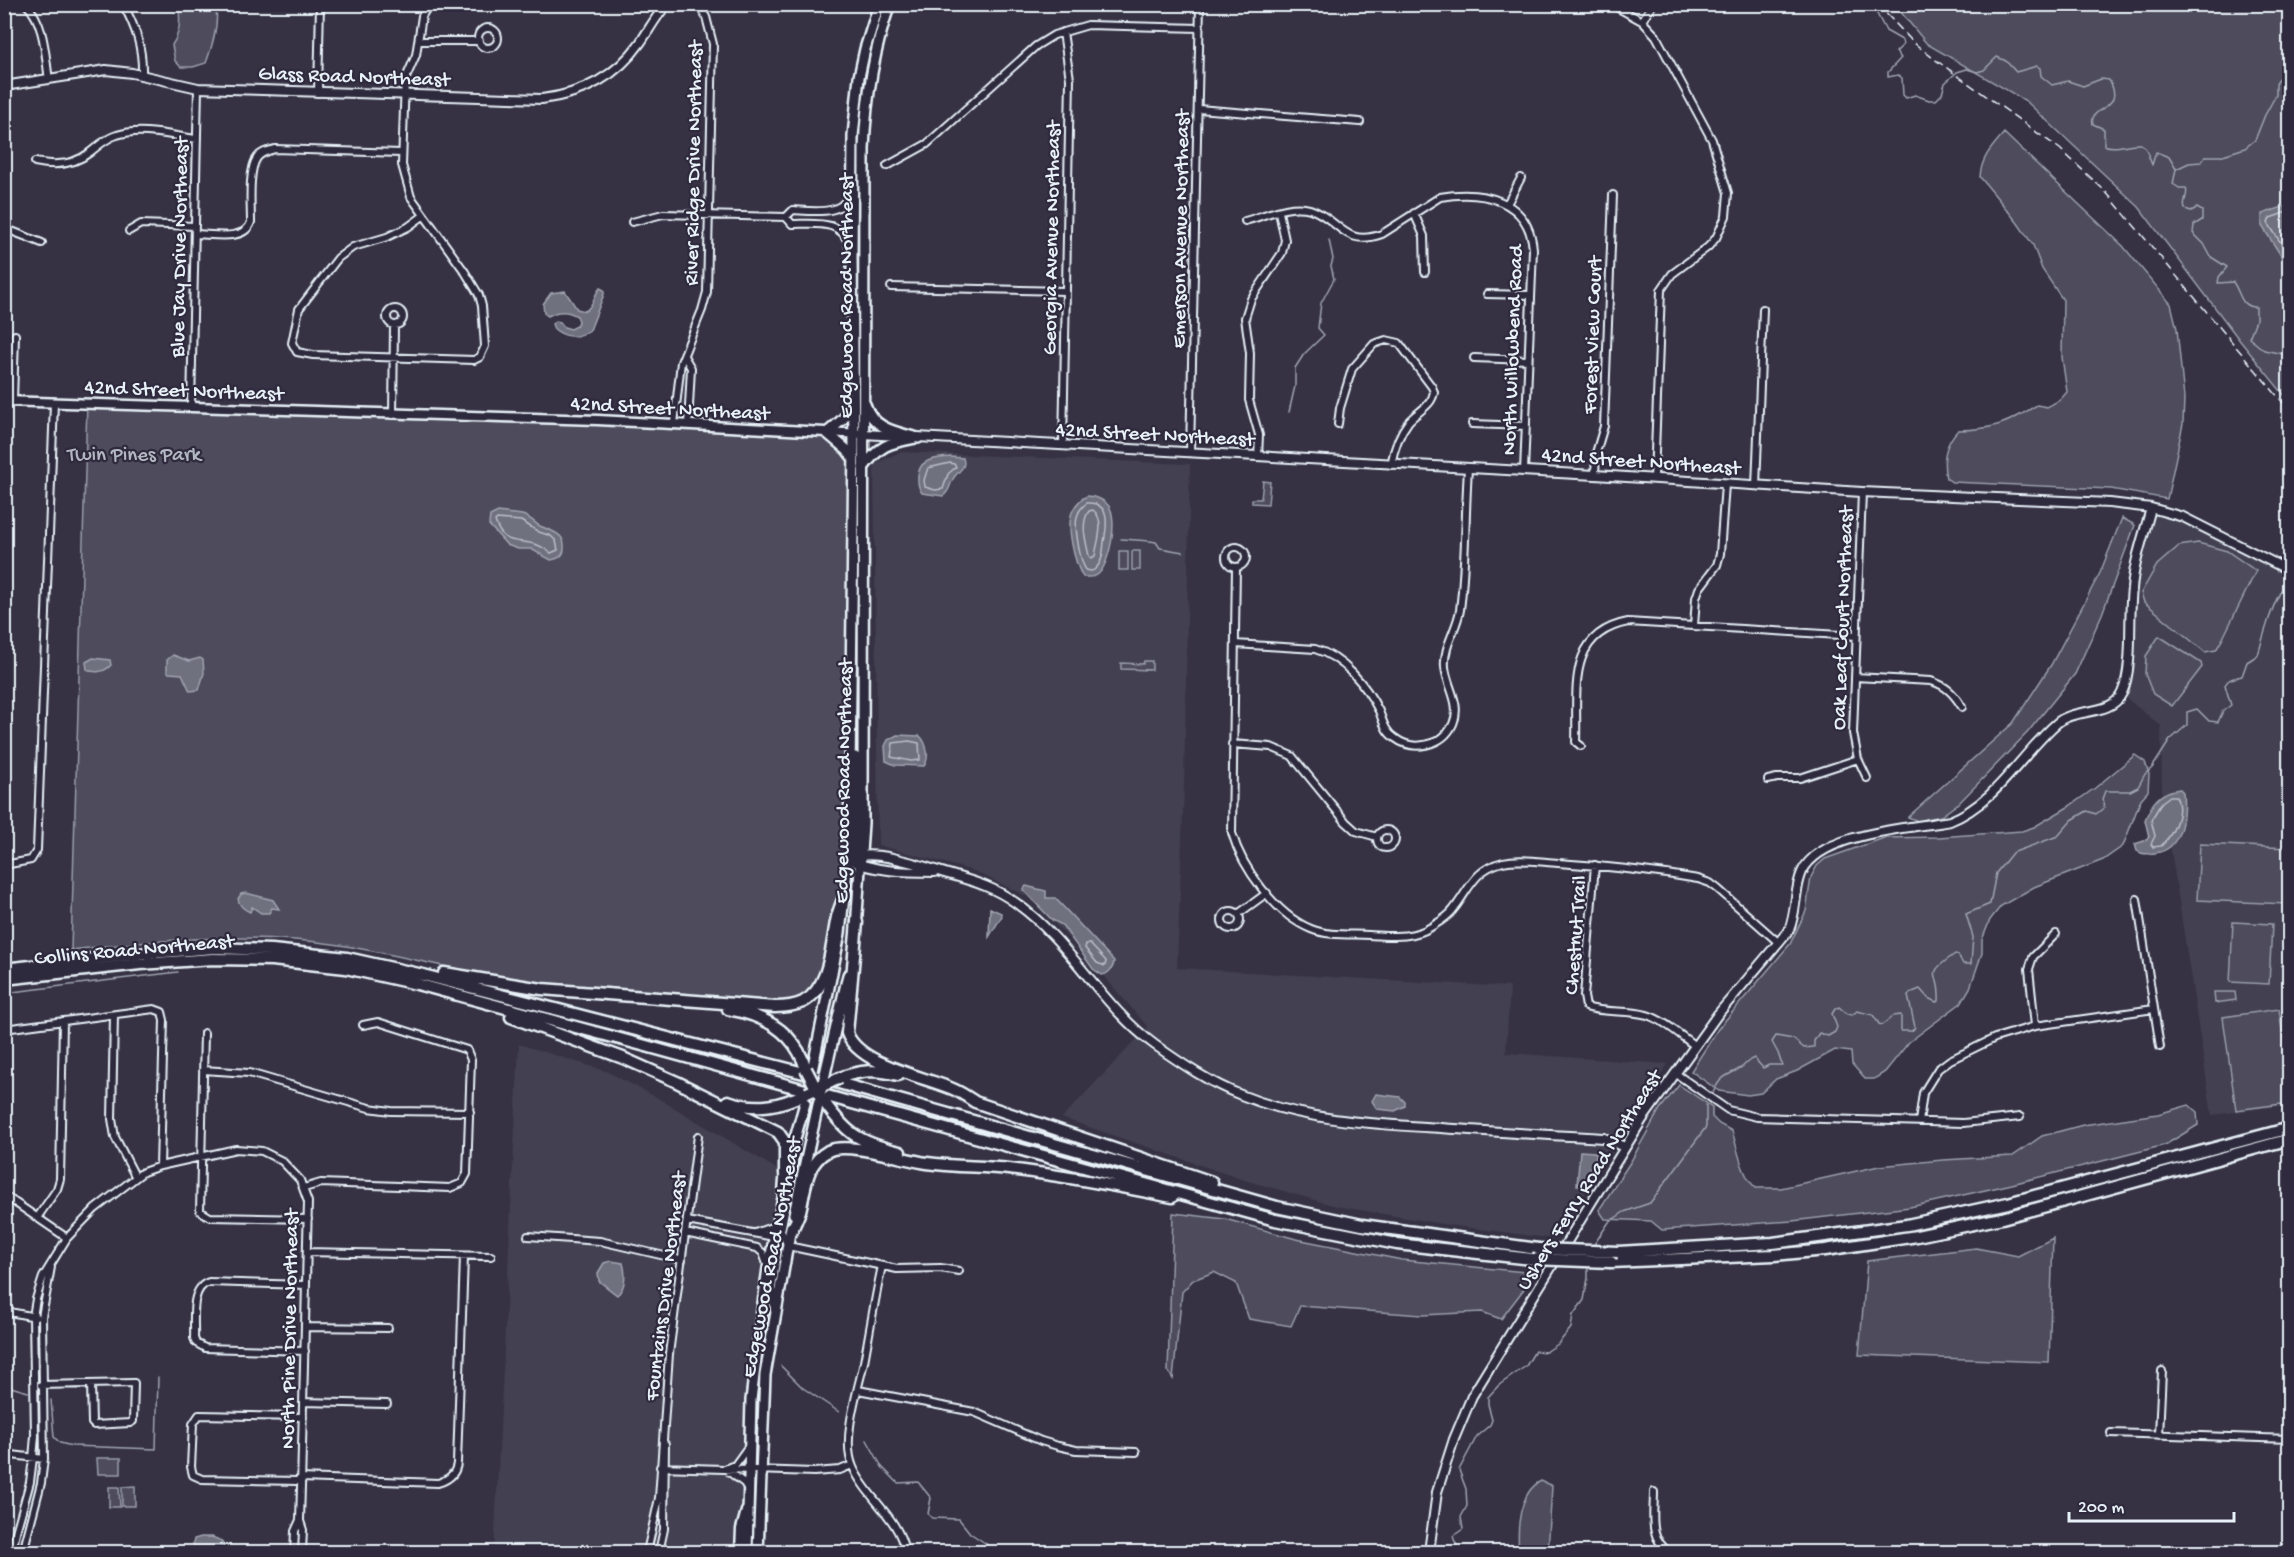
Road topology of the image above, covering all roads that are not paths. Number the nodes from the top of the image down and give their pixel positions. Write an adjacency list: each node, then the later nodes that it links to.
1 (26, 4): 18 (street)
2 (123, 4): 17 (street)
3 (320, 4): 21 (street)
4 (429, 4): 15 (street)
5 (667, 4): 22 (street, Glass Road Northeast)
6 (698, 4): 35 (street, River Ridge Drive Northeast)
7 (879, 4): 29 (main road, Edgewood Road Northeast)
8 (1200, 4): 13 (street, Emerson Avenue Northeast)
9 (1611, 4): 12 (street)
10 (1653, 4): 12 (street)
11 (889, 5): 58 (main road, Edgewood Road Northeast)
12 (1642, 21): 81 (street)
13 (1199, 28): 14 (street); 23 (street, Emerson Avenue Northeast)
14 (1063, 32): 28 (street); 48 (street, Georgia Avenue Northeast)
15 (419, 41): 16 (street); 22 (street)
16 (479, 41)
17 (142, 76): 18 (street, Glass Road Northeast); 20 (street, Glass Road Northeast)
18 (49, 80): 19 (street, Glass Road Northeast)
19 (4, 86)
20 (198, 88): 21 (street, Glass Road Northeast); 25 (street, Blue Jay Drive Northeast)
21 (318, 93): 22 (street, Glass Road Northeast)
22 (404, 95): 26 (street)
23 (1198, 109): 24 (street); 73 (street, Emerson Avenue Northeast)
24 (1360, 122)
25 (197, 139): 27 (street); 40 (street, Blue Jay Drive Northeast)
26 (401, 153): 36 (street); 43 (street)
27 (35, 162)
28 (887, 166)
29 (852, 172): 37 (street); 45 (main road, Edgewood Road Northeast)
30 (1521, 178): 32 (street)
31 (1613, 195): 80 (street, Forest View Court)
32 (1507, 204): 34 (street); 50 (street, North Willowbend Road)
33 (1280, 212): 34 (street); 38 (street); 74 (street)
34 (1414, 213): 46 (street)
35 (709, 214): 37 (street); 39 (street); 54 (street, River Ridge Drive Northeast)
36 (423, 216): 55 (street); 55 (street)
37 (786, 217): 45 (street)
38 (1245, 221)
39 (632, 222)
40 (195, 225): 42 (street); 43 (street, Blue Jay Drive Northeast)
41 (4, 228): 44 (street)
42 (129, 231)
43 (195, 234): 62 (street, Blue Jay Drive Northeast)
44 (42, 243)
45 (852, 259): 61 (main road, Edgewood Road Northeast)
46 (1425, 272)
47 (891, 287): 48 (street)
48 (1065, 291): 72 (street, Georgia Avenue Northeast)
49 (1487, 294): 50 (street)
50 (1530, 295): 57 (street, North Willowbend Road)
51 (1763, 309): 83 (street)
52 (394, 326): 55 (street)
53 (15, 335): 59 (street)
54 (684, 356): 64 (street, River Ridge Drive Northeast); 67 (street)
55 (394, 358): 63 (street)
56 (1474, 358): 57 (street)
57 (1528, 360): 68 (street, North Willowbend Road)
58 (863, 398): 70 (main road, Edgewood Road Northeast); 71 (main road)
59 (9, 401): 60 (main road, 42nd Street Northeast)
60 (54, 403): 62 (main road, 42nd Street Northeast); 100 (street)
61 (853, 406): 69 (main road); 70 (main road, Edgewood Road Northeast)
62 (191, 407): 63 (main road, 42nd Street Northeast)
63 (393, 415): 64 (main road, 42nd Street Northeast)
64 (674, 424): 67 (main road, 42nd Street Northeast)
65 (1338, 424): 76 (street)
66 (1472, 424): 68 (street)
67 (688, 425): 69 (main road, 42nd Street Northeast)
68 (1526, 426): 79 (street, North Willowbend Road)
69 (826, 433): 70 (main road, 42nd Street Northeast); 75 (main road)
70 (858, 434): 71 (street, 42nd Street Northeast); 75 (main road, Edgewood Road Northeast); 77 (main road, Edgewood Road Northeast)
71 (918, 438): 72 (street, 42nd Street Northeast); 77 (main road)
72 (1063, 446): 73 (street, 42nd Street Northeast)
73 (1190, 453): 74 (street, 42nd Street Northeast)
74 (1258, 457): 76 (street, 42nd Street Northeast)
75 (854, 458): 99 (main road, Edgewood Road Northeast)
76 (1391, 465): 78 (street, 42nd Street Northeast)
77 (863, 468): 99 (main road, Edgewood Road Northeast)
78 (1468, 468): 79 (street, 42nd Street Northeast); 90 (street)
79 (1524, 471): 80 (street, 42nd Street Northeast)
80 (1595, 475): 81 (street, 42nd Street Northeast)
81 (1654, 479): 82 (street, 42nd Street Northeast)
82 (1725, 484): 83 (street, 42nd Street Northeast); 88 (street)
83 (1756, 486): 84 (street, 42nd Street Northeast)
84 (1862, 492): 85 (street, 42nd Street Northeast); 89 (street, Oak Leaf Court Northeast)
85 (2151, 508): 87 (street, 42nd Street Northeast); 110 (street, Ushers Ferry Road Northeast)
86 (1236, 567): 90 (street)
87 (2289, 571)
88 (1694, 626): 89 (street); 94 (street)
89 (1856, 636): 91 (street, Oak Leaf Court Northeast)
90 (1235, 645): 93 (street)
91 (1855, 677): 92 (street); 95 (street, Oak Leaf Court Northeast)
92 (1962, 707)
93 (1232, 744): 98 (street); 104 (street)
94 (1581, 746)
95 (1858, 759): 96 (street, Oak Leaf Court Northeast); 97 (street)
96 (1867, 778)
97 (1768, 780)
98 (1377, 837)
99 (856, 857): 102 (main road, Edgewood Road Northeast); 103 (street); 105 (main road, Edgewood Road Northeast)
100 (4, 865)
101 (1595, 865): 104 (street); 110 (street); 123 (street, Chestnut Trail)
102 (861, 866): 103 (street); 108 (main road, Edgewood Road Northeast)
103 (940, 872): 137 (street)
104 (1267, 893): 107 (street)
105 (845, 895): 115 (highway); 128 (main road, Edgewood Road Northeast)
106 (2137, 899): 116 (street)
107 (1238, 914)
108 (857, 922): 128 (main road, Edgewood Road Northeast, bridge); 129 (highway)
109 (2056, 934): 120 (street)
110 (1779, 943): 123 (street, Ushers Ferry Road Northeast)
111 (272, 950): 112 (highway, Collins Road Northeast); 115 (highway); 145 (highway, Collins Road Northeast)
112 (4, 969)
113 (4, 979): 114 (highway, Collins Road Northeast)
114 (443, 992): 127 (highway); 148 (highway)
115 (620, 995): 128 (highway)
116 (2154, 1009): 120 (street); 124 (street)
117 (114, 1016): 118 (street); 139 (street); 142 (street)
118 (63, 1021): 121 (street); 146 (street)
119 (363, 1025): 130 (street)
120 (2035, 1026): 133 (street)
121 (4, 1029)
122 (204, 1033): 125 (street)
123 (1695, 1046): 126 (street, Ushers Ferry Road Northeast)
124 (2160, 1047)
125 (203, 1070): 130 (street); 138 (street)
126 (1675, 1073): 133 (street); 137 (street, Ushers Ferry Road Northeast)
127 (677, 1082): 128 (highway); 141 (highway)
128 (811, 1089): 129 (highway, bridge); 132 (main road, Edgewood Road Northeast); 140 (highway); 151 (main road, Edgewood Road Northeast)
129 (975, 1102): 145 (highway)
130 (470, 1112): 143 (street)
131 (2020, 1117): 133 (street)
132 (799, 1122): 141 (main road, Edgewood Road Northeast); 157 (street)
133 (1919, 1122)
134 (2289, 1128): 145 (highway, bridge)
135 (698, 1136): 149 (street, Fountains Drive Northeast)
136 (2289, 1139): 148 (highway, bridge)
137 (1624, 1148): 210 (street, Ushers Ferry Road Northeast)
138 (200, 1158): 139 (street, North Pine Drive Northeast); 143 (street, North Pine Drive Northeast); 147 (street)
139 (160, 1166): 142 (street, North Pine Drive Northeast)
140 (981, 1166): 148 (highway); 151 (highway)
141 (785, 1174): 150 (main road, Edgewood Road Northeast)
142 (135, 1176): 156 (street, North Pine Drive Northeast)
143 (304, 1188): 147 (street, North Pine Drive Northeast)
144 (4, 1195): 146 (street)
145 (1324, 1217)
146 (37, 1218): 156 (street)
147 (308, 1220): 158 (street, North Pine Drive Northeast)
148 (1275, 1220)
149 (687, 1221): 152 (street, Fountains Drive Northeast); 153 (street)
150 (777, 1225): 153 (street); 155 (main road, Edgewood Road Northeast)
151 (791, 1232): 157 (main road, Edgewood Road Northeast)
152 (686, 1233): 161 (street, Fountains Drive Northeast); 164 (street)
153 (754, 1233): 155 (street)
154 (528, 1236): 161 (street)
155 (774, 1237): 164 (main road, Edgewood Road Northeast); 168 (street)
156 (67, 1238): 162 (street, North Pine Drive Northeast)
157 (788, 1246): 163 (street); 168 (main road, Edgewood Road Northeast)
158 (307, 1252): 159 (street); 166 (street, North Pine Drive Northeast)
159 (464, 1256): 160 (street); 195 (street)
160 (491, 1256)
161 (682, 1260): 191 (street, Fountains Drive Northeast)
162 (53, 1261): 169 (street, North Pine Drive Northeast); 170 (street)
163 (882, 1266): 165 (street); 178 (street)
164 (768, 1268): 185 (main road, Edgewood Road Northeast)
165 (959, 1271)
166 (306, 1286): 171 (street, North Pine Drive Northeast); 173 (street)
167 (4, 1311): 169 (street)
168 (775, 1313): 194 (main road, Edgewood Road Northeast)
169 (33, 1317): 170 (street); 176 (street, North Pine Drive Northeast)
170 (42, 1317): 177 (street)
171 (305, 1327): 172 (street); 173 (street, North Pine Drive Northeast)
172 (388, 1328)
173 (305, 1351): 179 (street, North Pine Drive Northeast)
174 (2162, 1371): 183 (street)
175 (91, 1384): 175 (street); 177 (street)
176 (34, 1385): 177 (street); 188 (street, North Pine Drive Northeast)
177 (44, 1385): 189 (street)
178 (858, 1390): 186 (street); 190 (street)
179 (303, 1402): 180 (street); 181 (street, North Pine Drive Northeast)
180 (387, 1404)
181 (303, 1417): 195 (street, North Pine Drive Northeast); 195 (street)
182 (2111, 1433): 183 (street)
183 (2159, 1435): 184 (street)
184 (2289, 1439)
185 (749, 1446): 192 (street); 193 (main road, Edgewood Road Northeast)
186 (1136, 1452)
187 (4, 1454): 188 (street)
188 (33, 1458): 189 (street); 200 (street, North Pine Drive Northeast)
189 (44, 1459): 201 (street)
190 (852, 1465): 194 (street); 209 (street)
191 (663, 1467): 192 (street); 204 (street, Fountains Drive Northeast); 205 (street, Fountains Drive Northeast)
192 (724, 1470): 193 (street); 196 (street)
193 (748, 1470): 194 (street); 196 (main road, Edgewood Road Northeast)
194 (761, 1471): 208 (main road, Edgewood Road Northeast)
195 (301, 1478): 199 (street, North Pine Drive Northeast)
196 (747, 1489): 198 (main road, Edgewood Road Northeast)
197 (1654, 1492): 211 (street)
198 (748, 1505): 206 (main road); 207 (main road, Edgewood Road Northeast)
199 (300, 1520): 202 (street, North Pine Drive Northeast); 203 (street, North Pine Drive Northeast)
200 (12, 1552)
201 (23, 1552)
202 (294, 1552)
203 (302, 1552)
204 (647, 1552)
205 (659, 1552)
206 (740, 1552)
207 (747, 1552)
208 (758, 1552)
209 (905, 1552)
210 (1428, 1552)
211 (1669, 1552)

